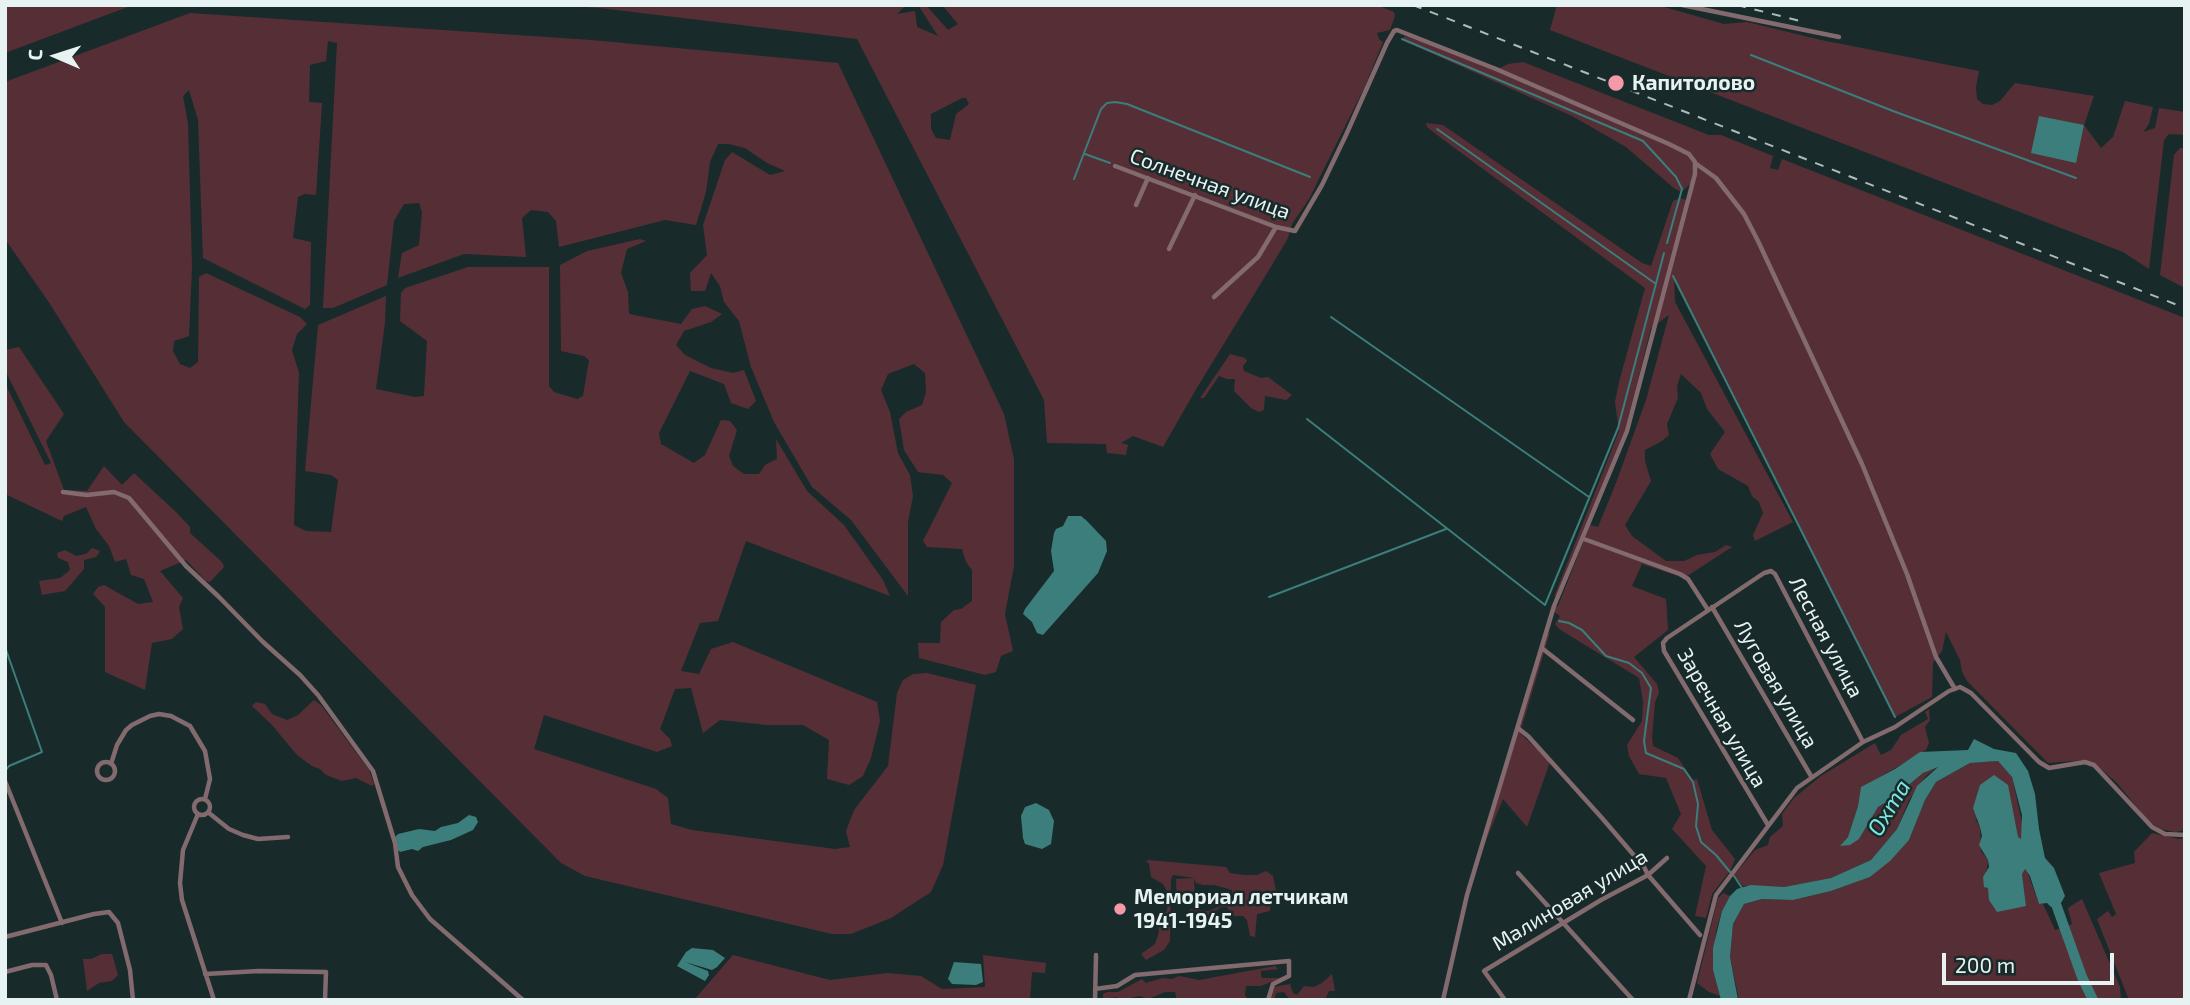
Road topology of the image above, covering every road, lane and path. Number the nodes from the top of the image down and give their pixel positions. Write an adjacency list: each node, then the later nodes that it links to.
1 (1682, 5): 2 (street)
2 (1839, 37)
3 (1695, 162): 8 (street, Солнечная улица); 12 (street); 15 (street)
4 (1115, 166): 5 (street, Солнечная улица)
5 (1148, 178): 6 (street, Солнечная улица); 7 (street)
6 (1195, 195): 8 (street, Солнечная улица); 9 (street)
7 (1136, 205)
8 (1276, 227): 10 (street)
9 (1169, 250)
10 (1214, 297)
11 (63, 492): 43 (street)
12 (1584, 539): 13 (street, Луговая улица); 14 (street)
13 (1710, 608): 18 (street, Лесная улица); 20 (street, Луговая улица); 25 (street, Заречная улица)
14 (1543, 649): 16 (street); 17 (street)
15 (1955, 689): 18 (street); 26 (street)
16 (1633, 720)
17 (1519, 729): 30 (street); 46 (street)
18 (1863, 742): 20 (street)
19 (111, 764): 22 (street)
20 (1811, 776): 25 (street)
21 (5, 781): 31 (street)
22 (205, 799): 23 (street); 24 (street)
23 (208, 813): 24 (street); 27 (street)
24 (198, 814): 37 (street)
25 (1768, 825): 49 (street)
26 (2185, 835)
27 (289, 837)
28 (1667, 858): 30 (street, Малиновая улица)
29 (1518, 873): 32 (street)
30 (1648, 876): 32 (street, Малиновая улица); 33 (street)
31 (62, 923): 34 (street); 40 (street)
32 (1563, 923): 47 (street, Малиновая улица); 48 (street)
33 (1700, 935)
34 (5, 937)
35 (1096, 955): 38 (street)
36 (5, 972): 39 (street)
37 (205, 974): 41 (street); 42 (street)
38 (1095, 989): 44 (street); 45 (street)
39 (57, 1000)
40 (133, 1000)
41 (214, 1000)
42 (325, 1000)
43 (523, 1000)
44 (1095, 1000)
45 (1268, 1000)
46 (1443, 1000)
47 (1505, 1000)
48 (1633, 1000)
49 (1689, 1000)

